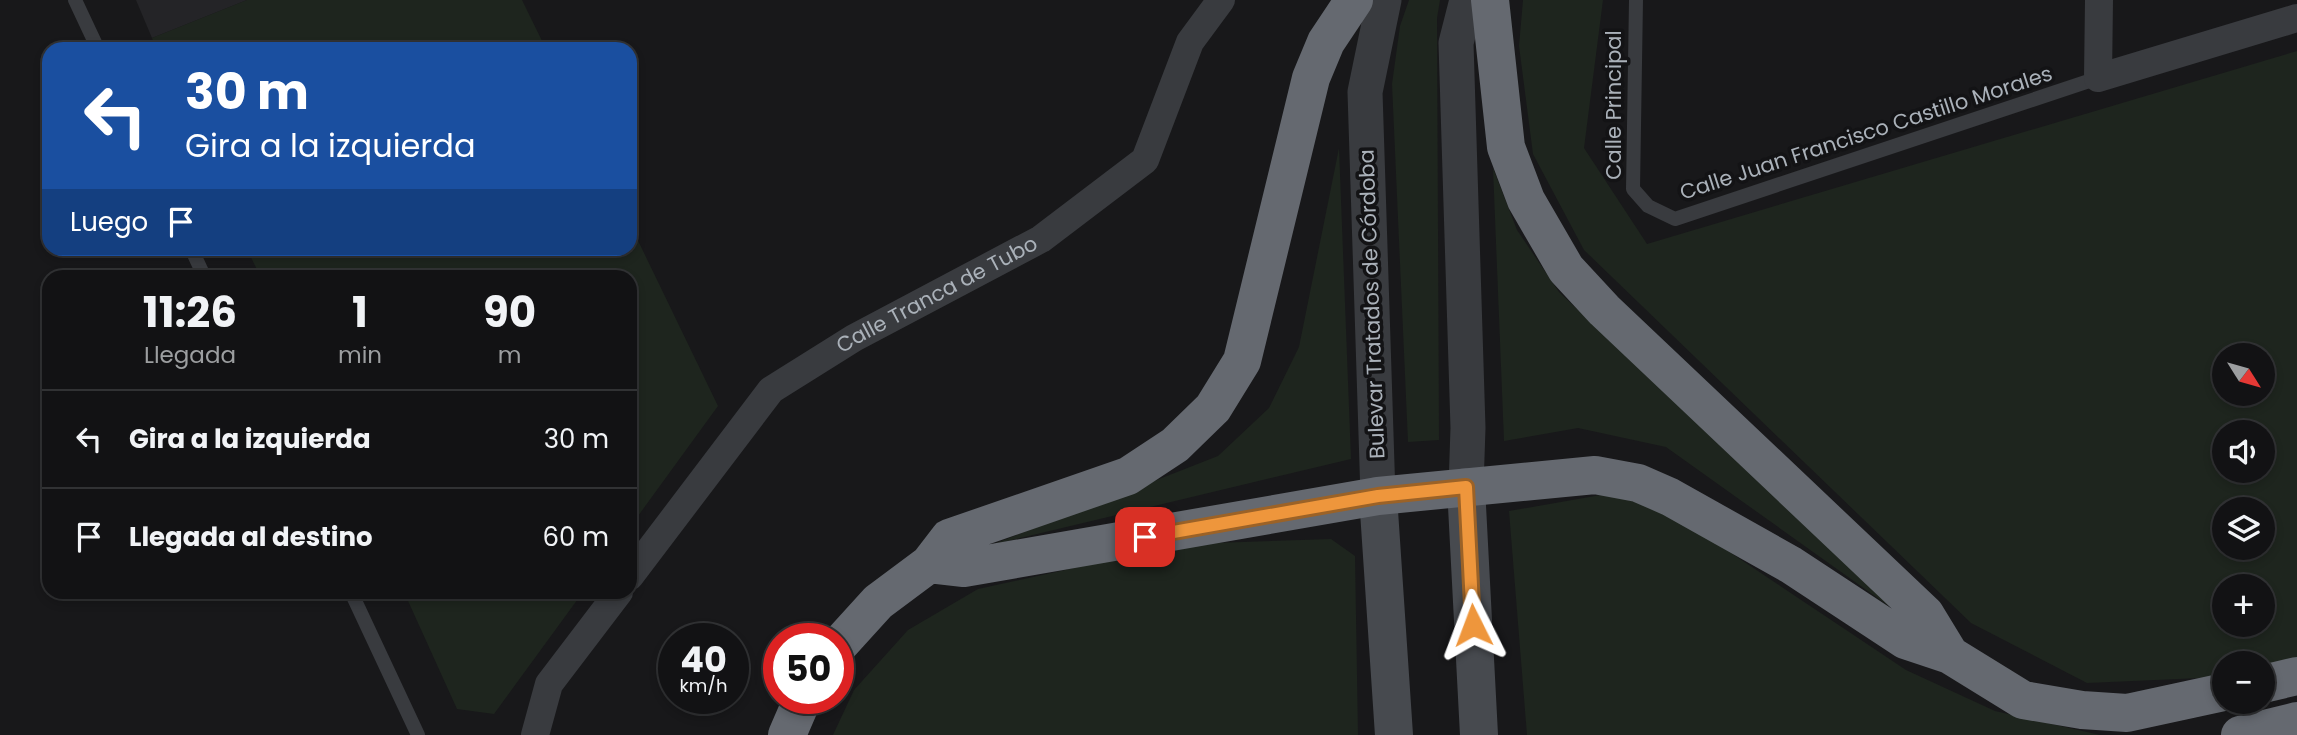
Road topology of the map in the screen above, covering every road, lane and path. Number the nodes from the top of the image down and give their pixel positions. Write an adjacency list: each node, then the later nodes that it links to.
1 (75, 0): 10 (lane)
2 (1222, 0): 16 (street, Calle Tranca de Tubo)
3 (1354, 0): 15 (highway)
4 (1384, 0): 14 (street, Bulevar Tratados de Córdoba)
5 (1467, 0): 13 (street)
6 (1490, 0): 20 (highway)
7 (1636, 0): 12 (lane, Calle Principal)
8 (2099, 0): 11 (street)
9 (2297, 18): 11 (street)
10 (95, 42)
11 (2098, 78): 12 (lane, Calle Juan Francisco Castillo Morales)
12 (1648, 206)
13 (1466, 487): 14 (highway); 20 (highway); 30 (main road)
14 (1378, 496): 15 (highway); 29 (main road, Bulevar Tratados de Córdoba)
15 (929, 564): 19 (highway)
16 (637, 567)
17 (354, 599): 26 (lane)
18 (614, 599): 27 (street)
19 (854, 628)
20 (1950, 655): 23 (highway)
21 (2297, 676): 22 (highway)
22 (2275, 681)
23 (2212, 695)
24 (796, 714): 28 (highway)
25 (2297, 721): 31 (highway)
26 (418, 735)
27 (535, 735)
28 (787, 735)
29 (1394, 735)
30 (1479, 735)
31 (2239, 735)

